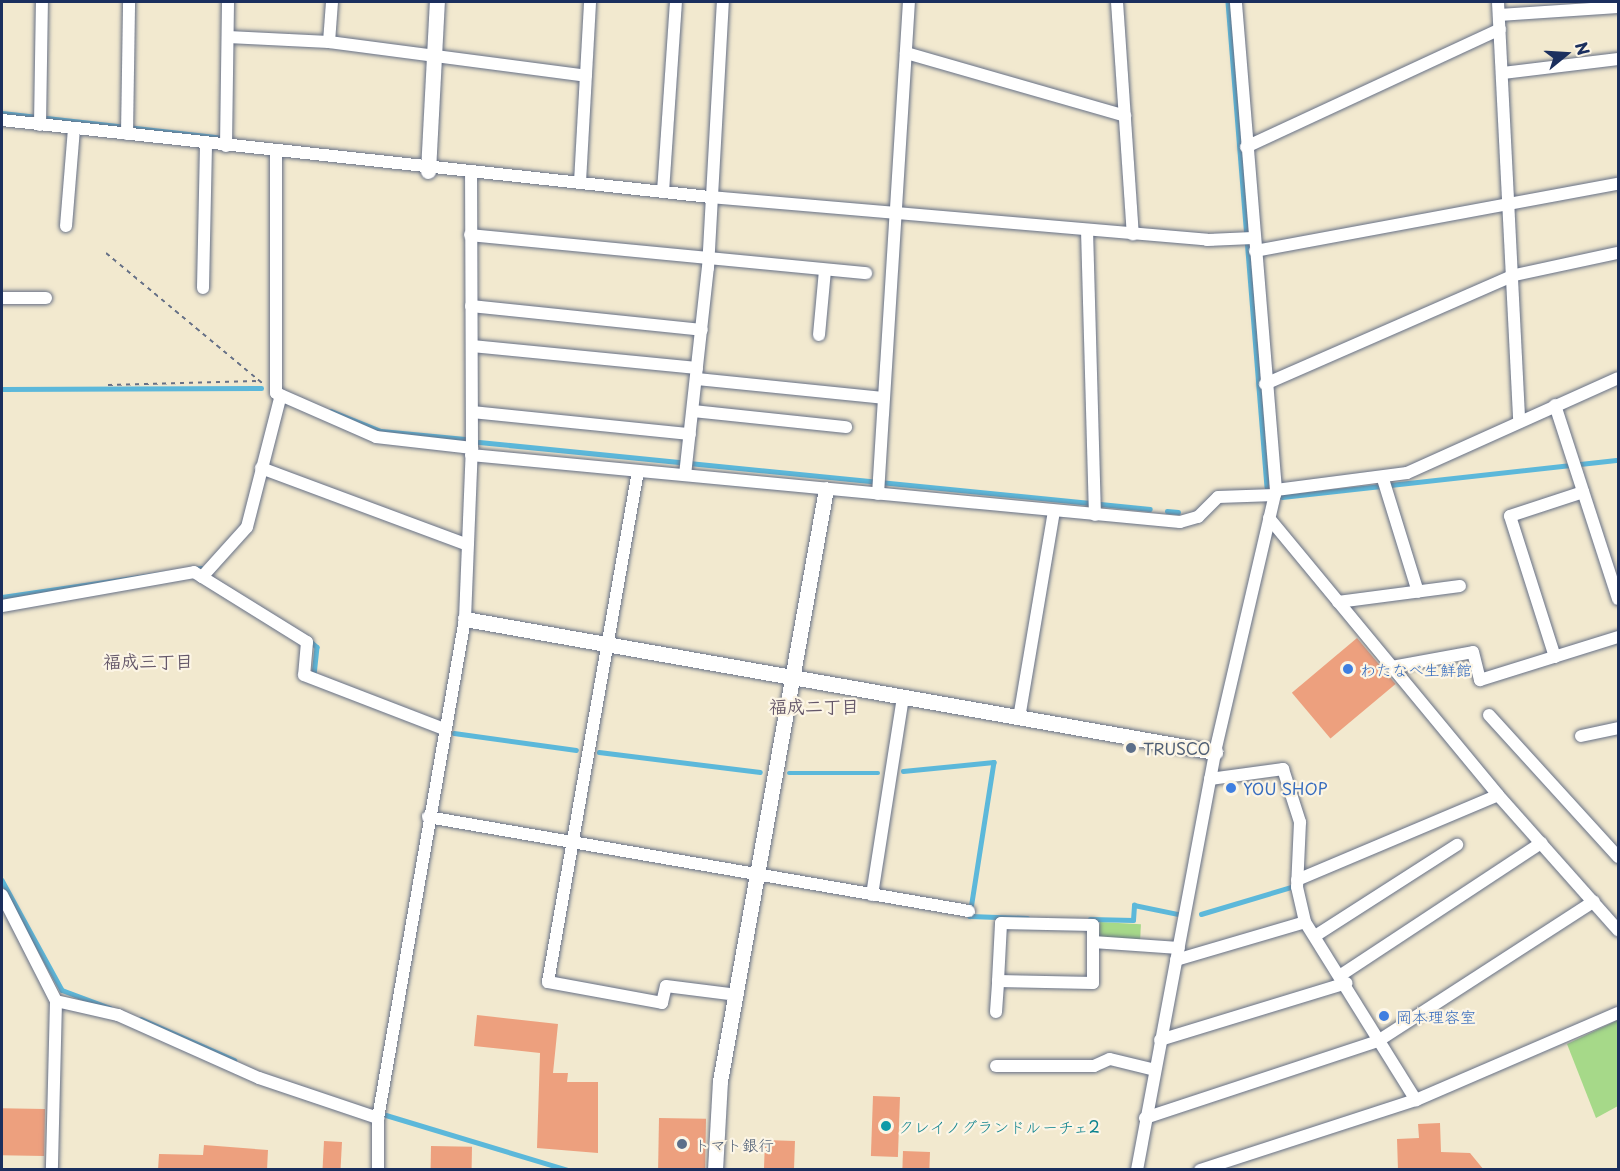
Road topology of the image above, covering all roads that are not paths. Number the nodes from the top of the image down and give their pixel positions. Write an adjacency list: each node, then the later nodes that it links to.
1 (42, 2): 24 (street)
2 (129, 2): 27 (street)
3 (228, 2): 16 (street)
4 (332, 2): 17 (street)
5 (437, 2): 19 (street)
6 (590, 2): 22 (street)
7 (676, 2): 36 (street)
8 (723, 2): 37 (street)
9 (909, 2): 18 (street)
10 (1117, 2): 23 (street)
11 (1236, 2): 30 (street)
12 (1498, 2): 14 (street)
13 (1618, 6): 14 (street)
14 (1499, 15): 15 (street)
15 (1500, 29): 21 (street); 30 (street)
16 (228, 37): 17 (street); 28 (street)
17 (329, 42): 19 (street)
18 (906, 53): 23 (street); 39 (street)
19 (434, 57): 22 (street); 32 (street)
20 (1618, 59): 21 (street)
21 (1503, 73): 38 (street)
22 (586, 76): 34 (street)
23 (1125, 116): 42 (street)
24 (40, 119): 25 (street); 26 (street)
25 (2, 120)
26 (74, 128): 27 (street); 40 (street)
27 (127, 129): 29 (street)
28 (226, 140): 29 (street); 31 (street)
29 (206, 143): 51 (street)
30 (1246, 147): 44 (street)
31 (276, 153): 32 (street); 61 (street)
32 (428, 171): 33 (street)
33 (471, 174): 34 (street); 43 (street)
34 (580, 182): 36 (street)
35 (1618, 184): 38 (street)
36 (663, 192): 37 (street)
37 (710, 197): 39 (street); 47 (street)
38 (1512, 206): 45 (street); 50 (street)
39 (896, 214): 41 (street); 62 (street)
40 (66, 226)
41 (1087, 230): 42 (street); 78 (street)
42 (1133, 234): 44 (street)
43 (470, 235): 47 (street); 54 (street)
44 (1247, 238): 45 (street)
45 (1255, 251): 60 (street)
46 (1618, 253): 50 (street)
47 (707, 259): 48 (street); 55 (street)
48 (825, 270): 49 (street); 56 (street)
49 (866, 273)
50 (1515, 275): 60 (street); 66 (street)
51 (203, 288)
52 (2, 298): 53 (street)
53 (46, 298)
54 (471, 306): 55 (street); 57 (street)
55 (702, 330): 58 (street)
56 (819, 335)
57 (472, 346): 58 (street); 65 (street)
58 (697, 373): 62 (street); 64 (street)
59 (1618, 378): 63 (street)
60 (1265, 384): 76 (street)
61 (278, 394): 69 (street); 71 (street)
62 (884, 398): 74 (street)
63 (1555, 405): 66 (street); 77 (street)
64 (693, 411): 67 (street); 68 (street)
65 (472, 412): 68 (street); 69 (street)
66 (1520, 421): 73 (street)
67 (846, 427)
68 (690, 434): 70 (street)
69 (472, 451): 72 (street); 81 (street)
70 (686, 467): 72 (street); 75 (street)
71 (261, 468): 81 (street); 82 (street)
72 (638, 471): 90 (street)
73 (1384, 484): 76 (street); 84 (street)
74 (878, 487): 75 (street); 79 (street)
75 (826, 489): 93 (street)
76 (1276, 492): 78 (street); 80 (street)
77 (1583, 492): 85 (street); 91 (street)
78 (1095, 508): 79 (street)
79 (1054, 512): 96 (street)
80 (1269, 518): 86 (street); 100 (street)
81 (465, 544): 88 (street)
82 (202, 577): 87 (street); 98 (street)
83 (1460, 586): 84 (street)
84 (1418, 592): 86 (street)
85 (1618, 599)
86 (1338, 602): 92 (street)
87 (2, 606)
88 (465, 619): 90 (street); 98 (street)
89 (1618, 637): 91 (street)
90 (607, 644): 93 (street); 104 (street)
91 (1555, 657): 92 (street)
92 (1392, 668): 102 (street)
93 (792, 677): 94 (street); 108 (street)
94 (903, 697): 96 (street); 111 (street)
95 (1489, 715): 107 (street)
96 (1019, 718): 100 (street)
97 (1618, 728): 99 (street)
98 (444, 729): 103 (street)
99 (1581, 736)
100 (1215, 752): 101 (street)
101 (1210, 779): 109 (street); 118 (street)
102 (1498, 795): 105 (street); 109 (street)
103 (428, 817): 104 (street); 130 (street)
104 (571, 843): 108 (street); 121 (street)
105 (1541, 843): 112 (street); 119 (street)
106 (1457, 845): 116 (street)
107 (1618, 857)
108 (759, 877): 111 (street); 121 (street)
109 (1297, 880): 114 (street)
110 (2, 895): 122 (street)
111 (872, 895): 113 (street)
112 (1594, 901): 115 (street); 126 (street)
113 (969, 911)
114 (1305, 922): 116 (street); 118 (street)
115 (1618, 930)
116 (1315, 936): 119 (street)
117 (1093, 942): 118 (street); 120 (street); 120 (street)
118 (1177, 954): 125 (street)
119 (1344, 979): 125 (street); 126 (street)
120 (998, 981): 123 (street)
121 (737, 995): 134 (street)
122 (56, 1001): 130 (street); 132 (street)
123 (996, 1012)
124 (1618, 1013): 129 (street)
125 (1160, 1040): 128 (street)
126 (1378, 1041): 129 (street); 131 (street)
127 (996, 1066): 128 (street)
128 (1155, 1070): 131 (street)
129 (1416, 1101): 136 (street)
130 (378, 1118): 133 (street)
131 (1145, 1118): 135 (street)
132 (52, 1170)
133 (378, 1170)
134 (715, 1170)
135 (1137, 1170)
136 (1200, 1170)

